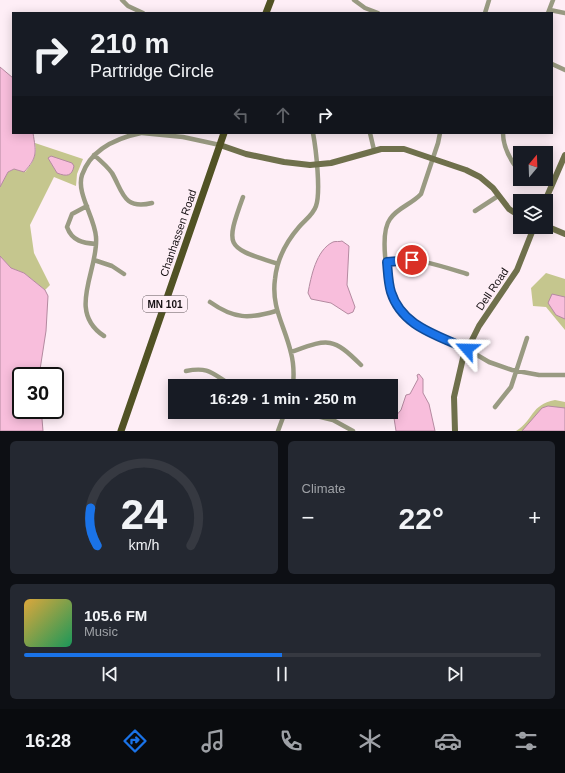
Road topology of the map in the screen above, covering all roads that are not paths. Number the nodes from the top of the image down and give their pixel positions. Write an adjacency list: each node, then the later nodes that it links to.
1 (122, 0): 7 (street)
2 (271, 0): 8 (main road)
3 (354, 0): 9 (street)
4 (489, 0): 10 (street)
5 (553, 0): 6 (street)
6 (549, 11): 11 (street)
7 (142, 12)
8 (266, 12)
9 (375, 12)
10 (485, 12)
11 (565, 13)
12 (553, 64): 13 (street)
13 (565, 70)
14 (137, 134): 24 (street)
15 (162, 134): 21 (street)
16 (224, 134): 22 (main road, Chanhassen Road / MN 101)
17 (313, 134): 28 (street)
18 (370, 134): 23 (street)
19 (440, 134): 26 (street)
20 (503, 134): 27 (street)
21 (183, 135): 22 (street)
22 (220, 145): 28 (street); 60 (main road, Chanhassen Road / MN 101)
23 (374, 150): 26 (street); 28 (street)
24 (94, 155): 32 (street); 33 (street)
25 (565, 155): 29 (street)
26 (433, 158): 30 (street); 41 (street)
27 (513, 162)
28 (316, 164): 42 (street)
29 (548, 194)
30 (498, 196): 34 (street); 35 (street)
31 (243, 197): 42 (street)
32 (152, 203)
33 (87, 206): 39 (street); 39 (street)
34 (475, 211)
35 (513, 212)
36 (553, 229): 38 (street)
37 (531, 234): 49 (street, Dell Road)
38 (565, 234)
39 (96, 244): 40 (street)
40 (94, 260): 43 (street); 47 (street)
41 (387, 262): 44 (street); 49 (street)
42 (278, 264): 46 (street)
43 (124, 274)
44 (467, 274)
45 (210, 302): 46 (street)
46 (276, 311): 50 (street)
47 (104, 336)
48 (528, 338): 53 (street)
49 (467, 349): 53 (street); 63 (street, Dell Road)
50 (291, 352): 51 (street); 56 (street)
51 (361, 365)
52 (186, 371): 55 (street)
53 (516, 371): 54 (street); 57 (street)
54 (565, 375)
55 (222, 379)
56 (293, 379)
57 (495, 406)
58 (282, 419): 61 (street)
59 (329, 419): 62 (street)
60 (121, 431)
61 (278, 431)
62 (354, 431)
63 (455, 431)

